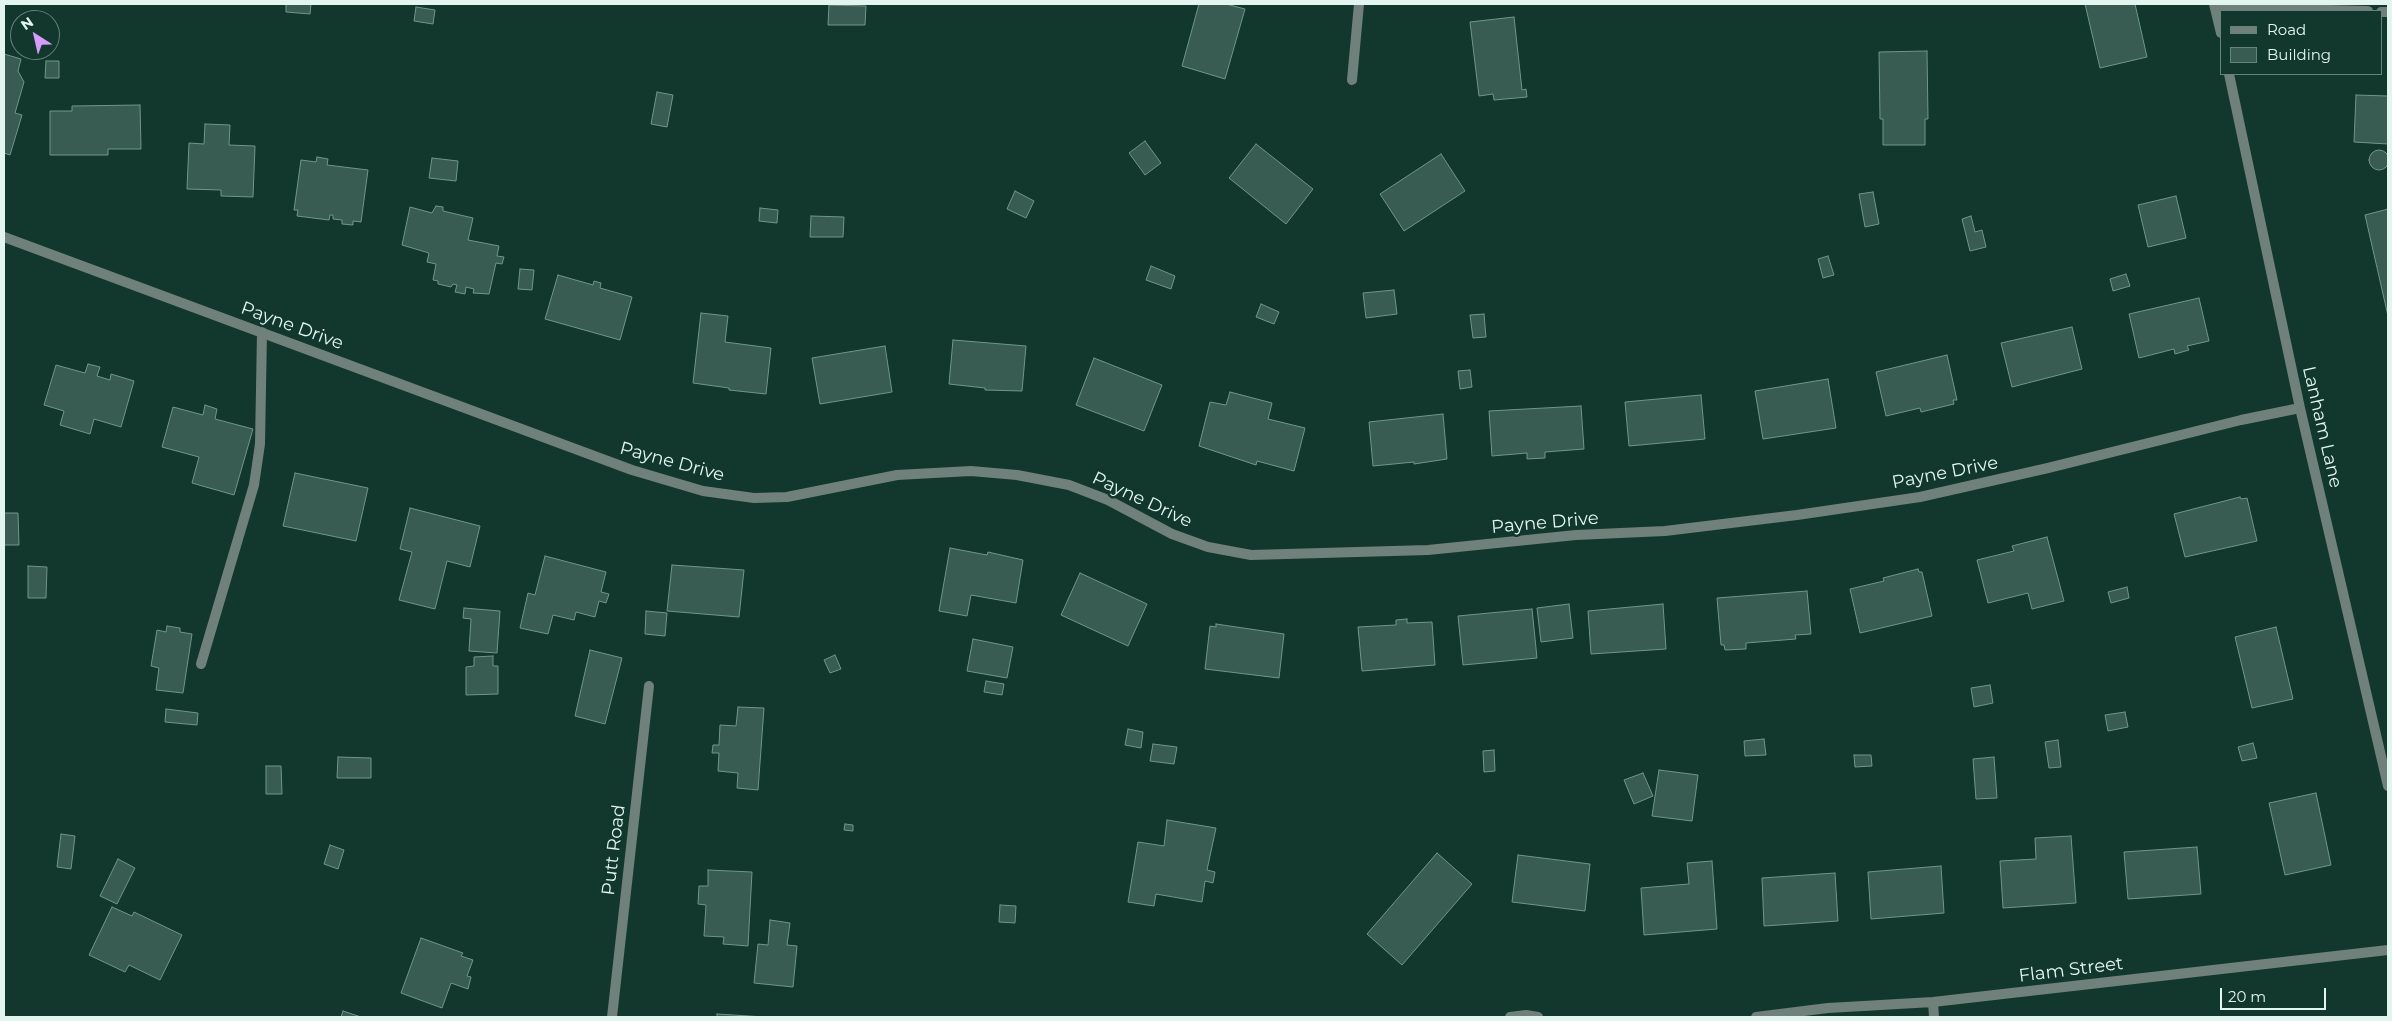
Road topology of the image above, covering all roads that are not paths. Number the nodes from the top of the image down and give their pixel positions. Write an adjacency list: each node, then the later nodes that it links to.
1 (1359, 4): 6 (street)
2 (2215, 6): 3 (street); 4 (street)
3 (2337, 10)
4 (2220, 28)
5 (2229, 75): 9 (street, Lanham Lane)
6 (1352, 80)
7 (4, 237): 8 (street, Payne Drive)
8 (262, 332): 9 (street, Payne Drive); 10 (street)
9 (2300, 408): 12 (street, Lanham Lane)
10 (201, 664)
11 (650, 686): 15 (street, Putt Road)
12 (2388, 786)
13 (2388, 950): 14 (street, Flam Street)
14 (1934, 1002): 18 (street, Flam Street); 19 (street)
15 (612, 1017)
16 (1510, 1017): 17 (street)
17 (1538, 1017)
18 (1756, 1017)
19 (1934, 1017)

